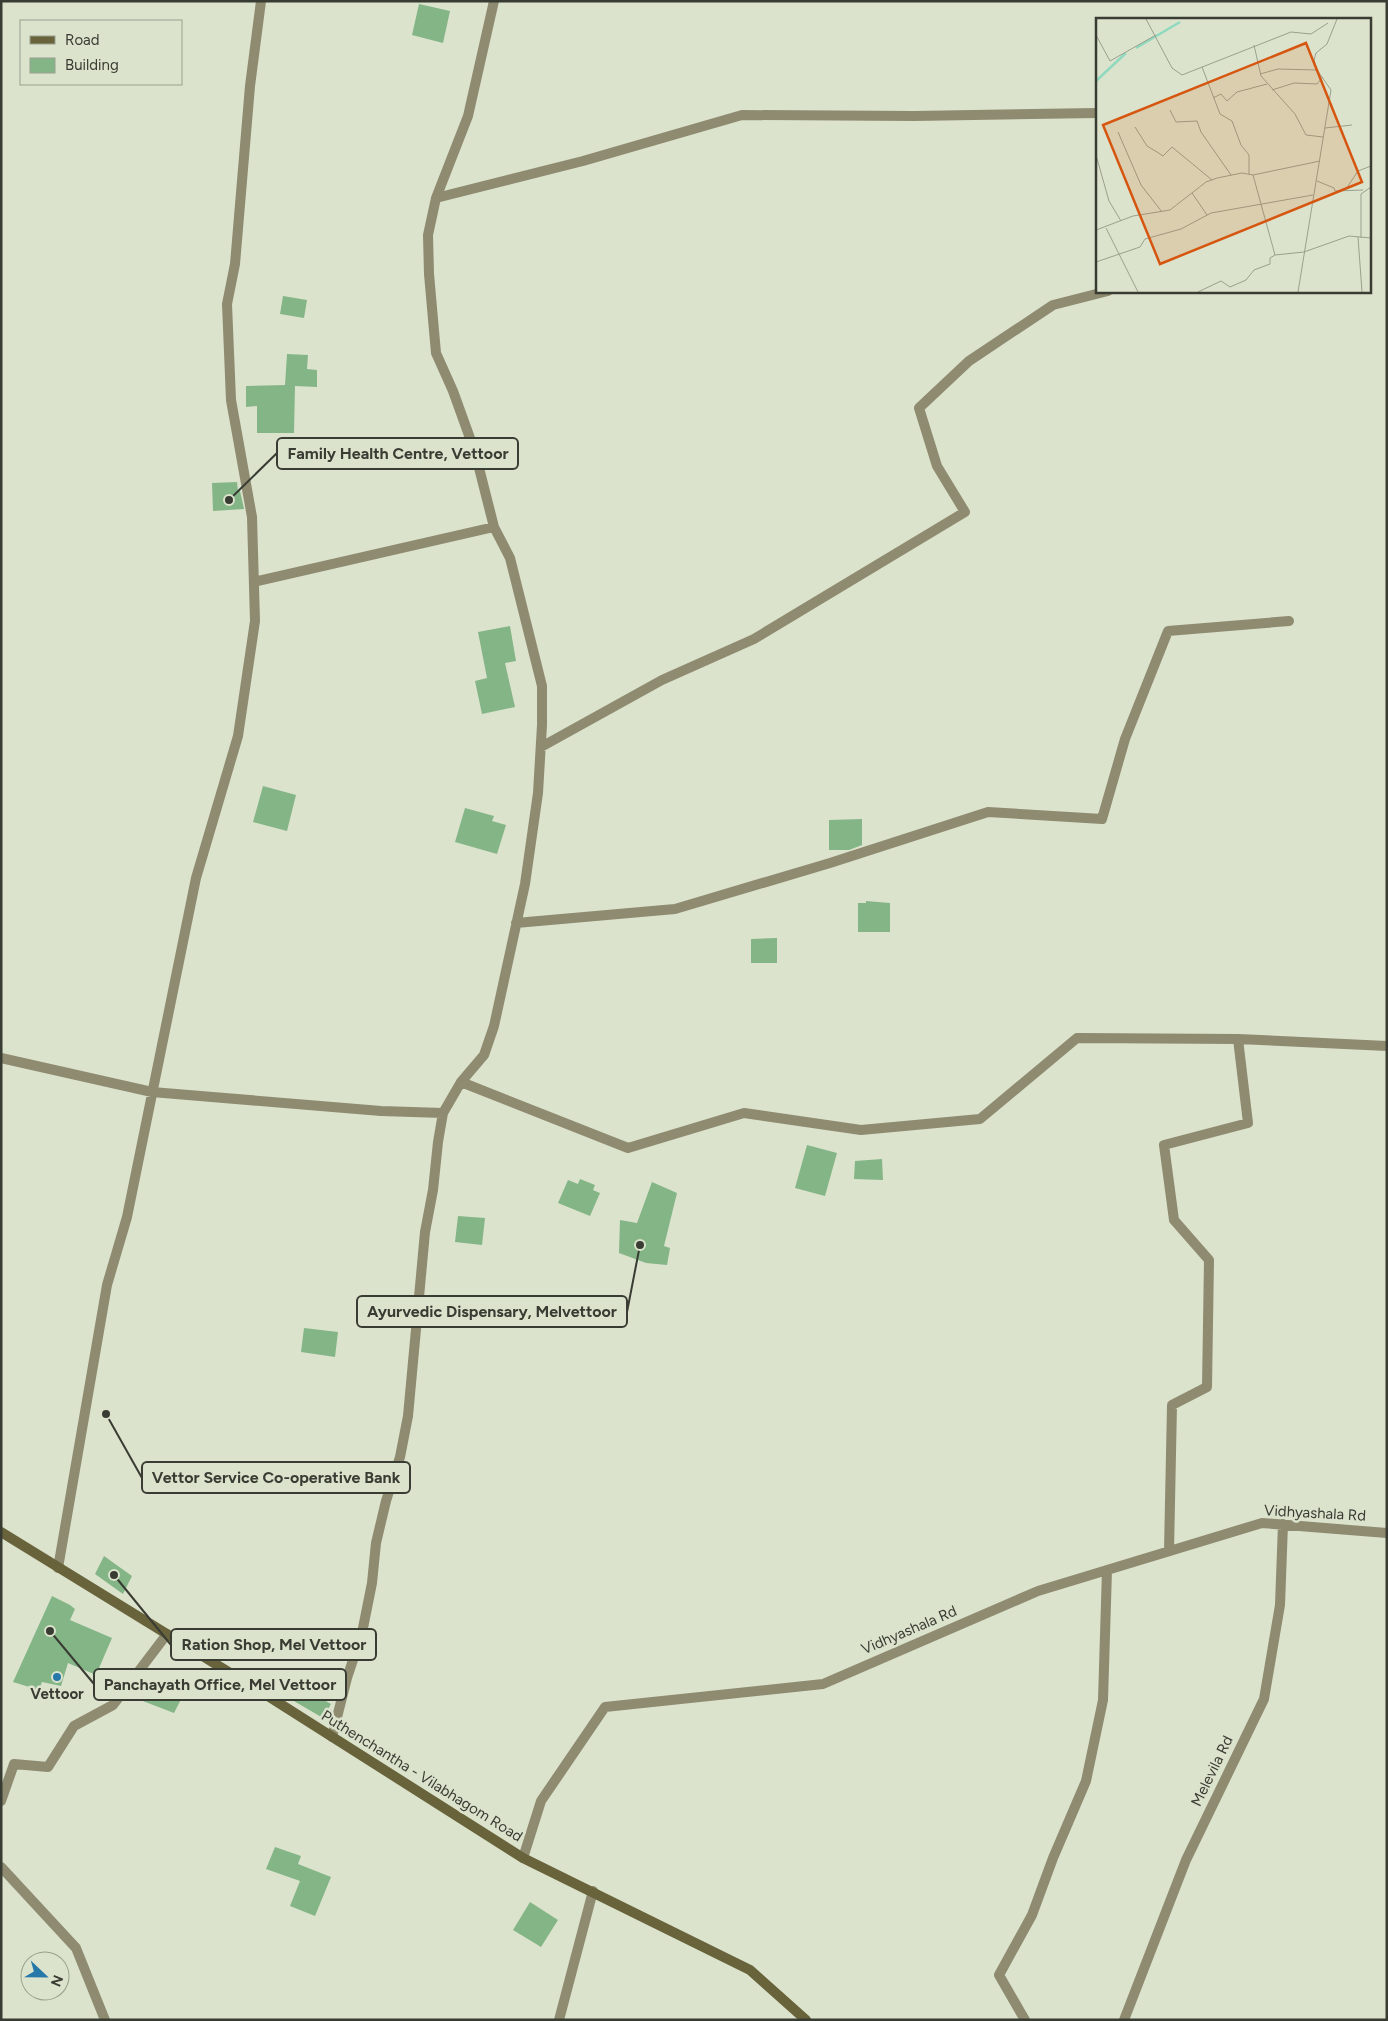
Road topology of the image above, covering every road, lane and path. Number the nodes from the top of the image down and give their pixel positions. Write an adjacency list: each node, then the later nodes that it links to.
1 (261, 1): 7 (street)
2 (494, 1): 4 (street)
3 (1096, 113): 4 (street)
4 (436, 198): 6 (street)
5 (1104, 292): 9 (street)
6 (494, 527): 7 (street); 9 (street)
7 (254, 582): 15 (street)
8 (1289, 621): 10 (street)
9 (541, 747): 10 (street)
10 (516, 924): 14 (street)
11 (1238, 1039): 12 (street); 14 (street); 20 (street)
12 (1387, 1046)
13 (1, 1058): 15 (street)
14 (461, 1082): 16 (street)
15 (152, 1092): 16 (street); 21 (street)
16 (443, 1113): 24 (street)
17 (1283, 1524): 19 (street, Vidhyashala Rd); 20 (street, Vidhyashala Rd); 33 (street, Melevila Rd)
18 (1, 1532): 21 (main road, Puthenchantha - Vilabhagom Road)
19 (1387, 1533)
20 (1169, 1551): 22 (street, Vidhyashala Rd)
21 (58, 1568): 23 (main road, Puthenchantha - Vilabhagom Road)
22 (1107, 1570): 26 (street, Vidhyashala Rd); 32 (street)
23 (167, 1634): 24 (main road, Puthenchantha - Vilabhagom Road); 25 (street)
24 (332, 1737): 26 (main road, Puthenchantha - Vilabhagom Road)
25 (1, 1801)
26 (523, 1858): 28 (main road, Puthenchantha - Vilabhagom Road)
27 (1, 1867): 29 (street)
28 (593, 1891): 30 (street); 31 (main road, Puthenchantha - Vilabhagom Road)
29 (105, 2020)
30 (559, 2020)
31 (806, 2020)
32 (1025, 2020)
33 (1124, 2020)

